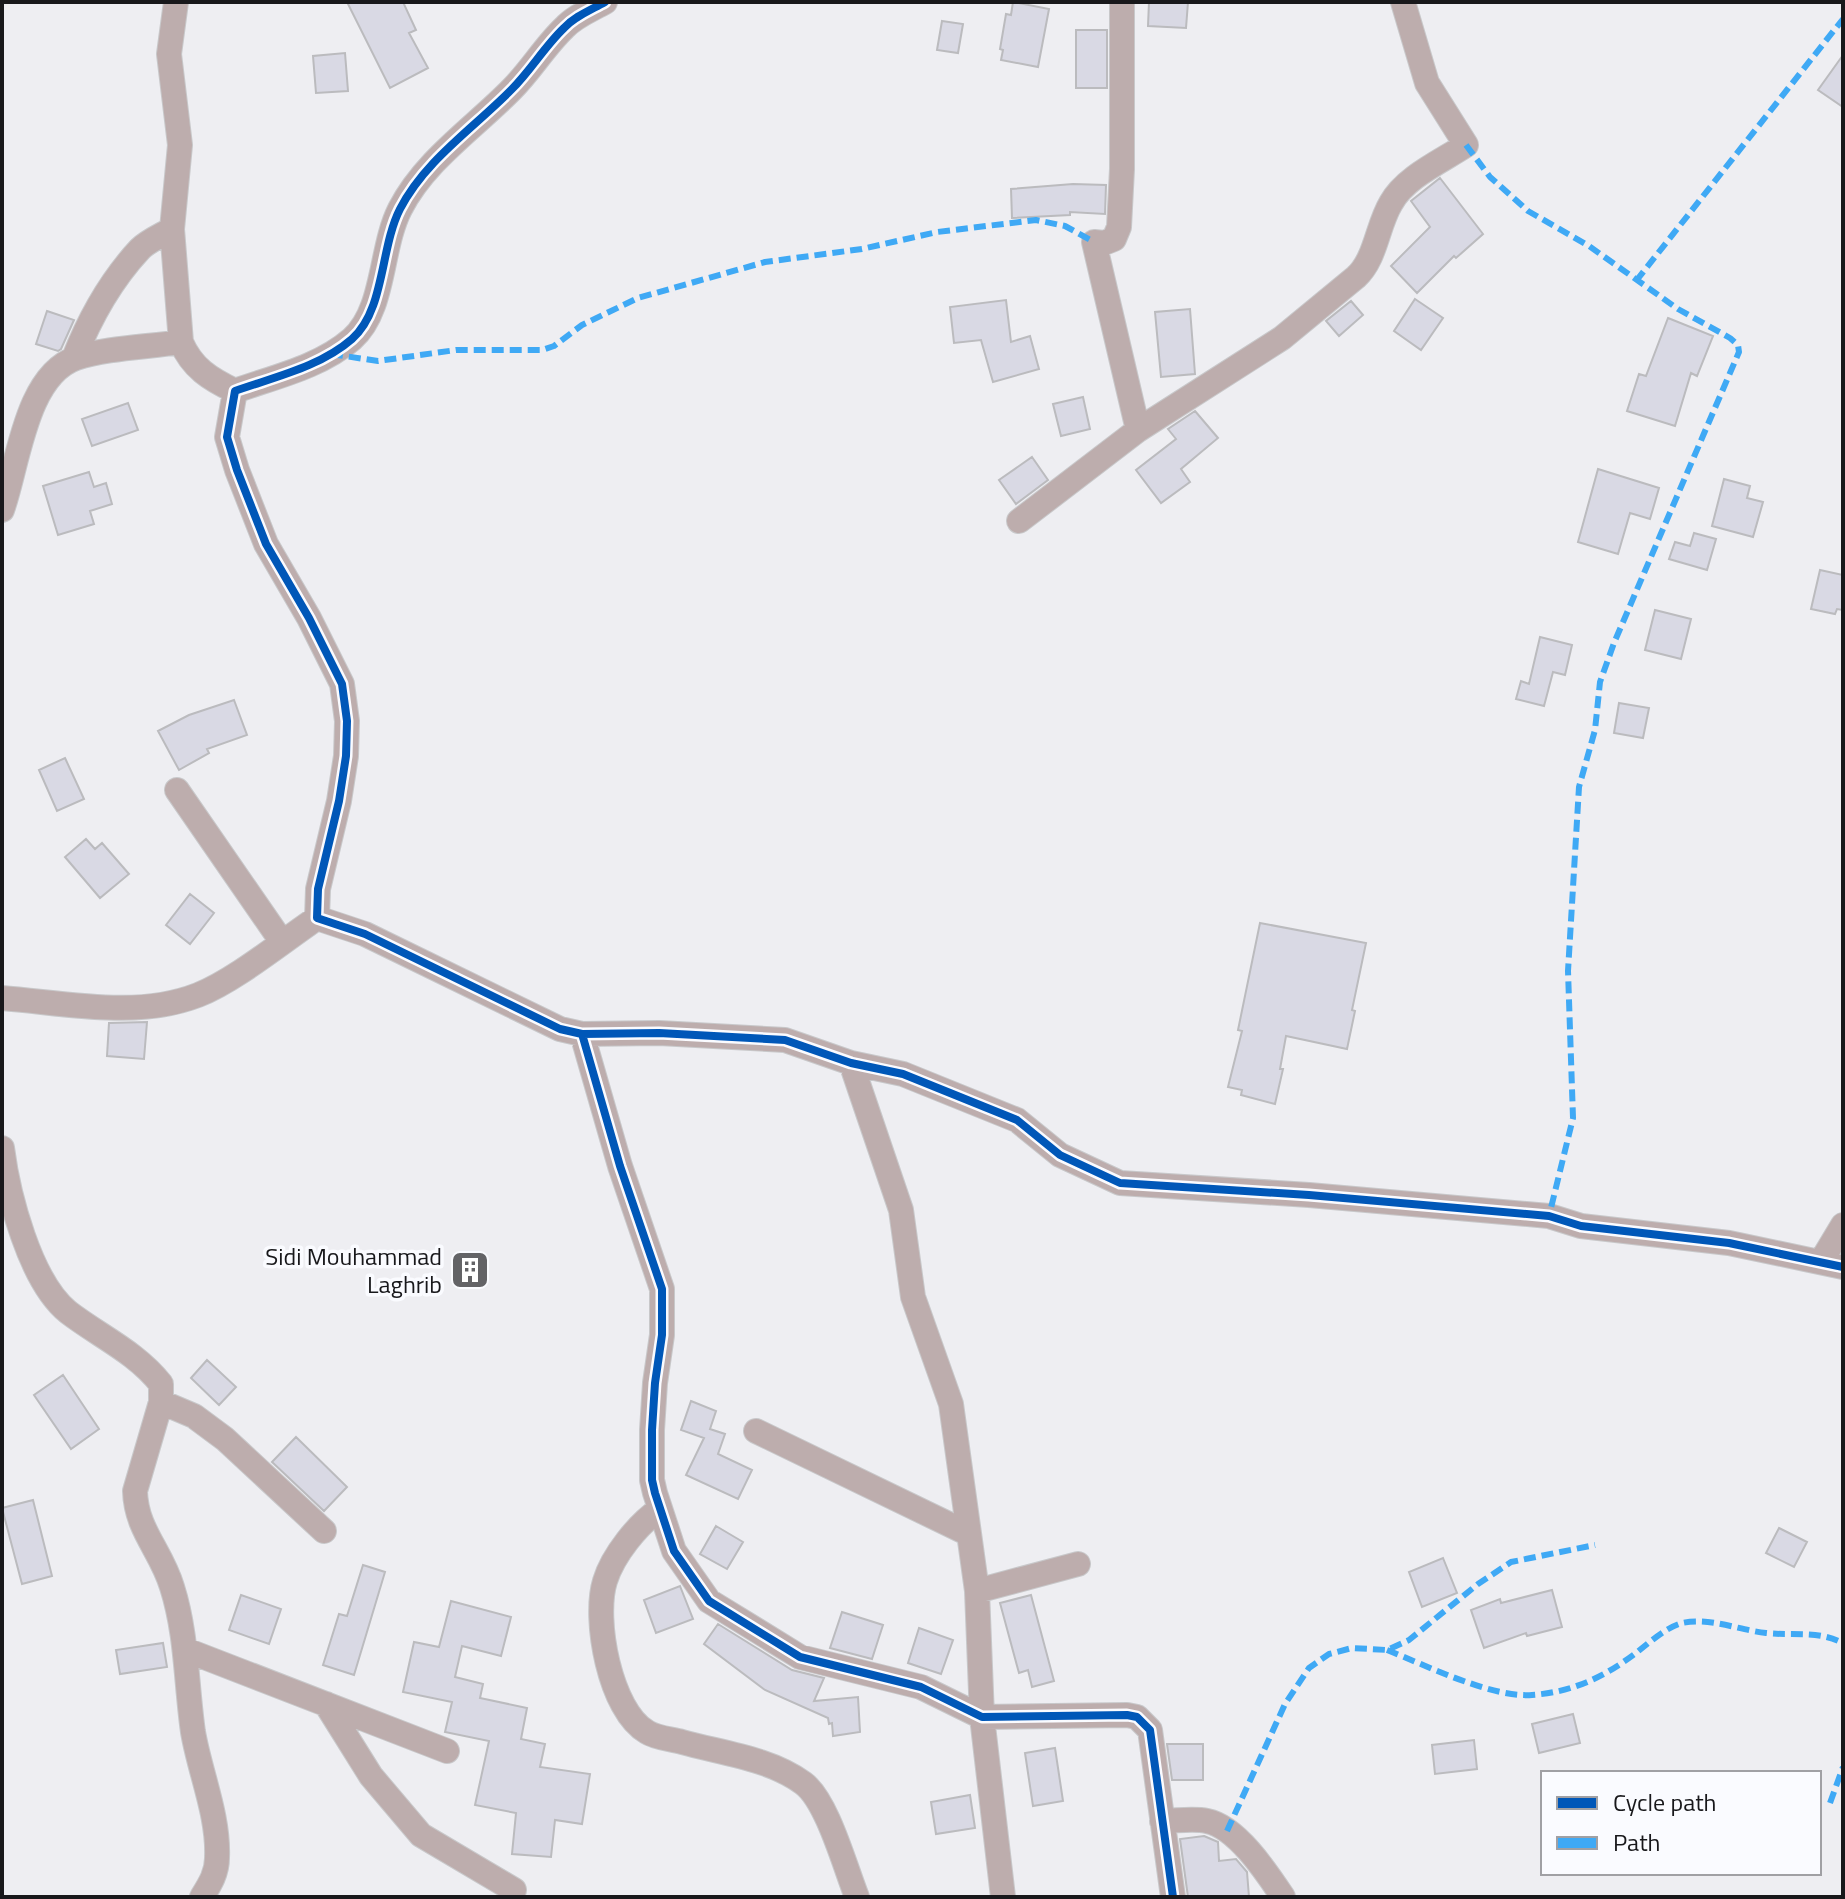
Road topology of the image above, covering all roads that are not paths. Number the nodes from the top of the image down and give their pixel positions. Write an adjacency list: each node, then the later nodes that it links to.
1 (176, 2): 5 (street)
2 (605, 2): 8 (street)
3 (1122, 2): 9 (street)
4 (1403, 2): 9 (street)
5 (172, 229): 6 (street); 7 (street)
6 (181, 342): 7 (street); 8 (street)
7 (74, 358): 10 (street)
8 (235, 391): 13 (street)
9 (1138, 430): 11 (street)
10 (2, 510)
11 (1019, 521)
12 (177, 790): 14 (street)
13 (317, 918): 14 (street); 16 (street)
14 (282, 942): 15 (street)
15 (2, 998)
16 (582, 1034): 17 (street); 23 (street)
17 (851, 1063): 20 (street); 25 (street)
18 (2, 1148): 21 (street)
19 (1843, 1225): 20 (street)
20 (1832, 1263)
21 (161, 1402): 24 (street); 28 (street)
22 (756, 1431): 25 (street)
23 (660, 1509): 30 (street); 35 (street)
24 (324, 1531)
25 (969, 1534): 27 (street)
26 (1078, 1564): 27 (street)
27 (977, 1591): 30 (street)
28 (186, 1650): 29 (street); 34 (street)
29 (326, 1704): 31 (street); 33 (street)
30 (982, 1717): 32 (street); 36 (street)
31 (447, 1751)
32 (1162, 1821): 37 (street); 38 (street)
33 (514, 1890)
34 (202, 1897)
35 (857, 1897)
36 (1003, 1897)
37 (1173, 1897)
38 (1283, 1897)

